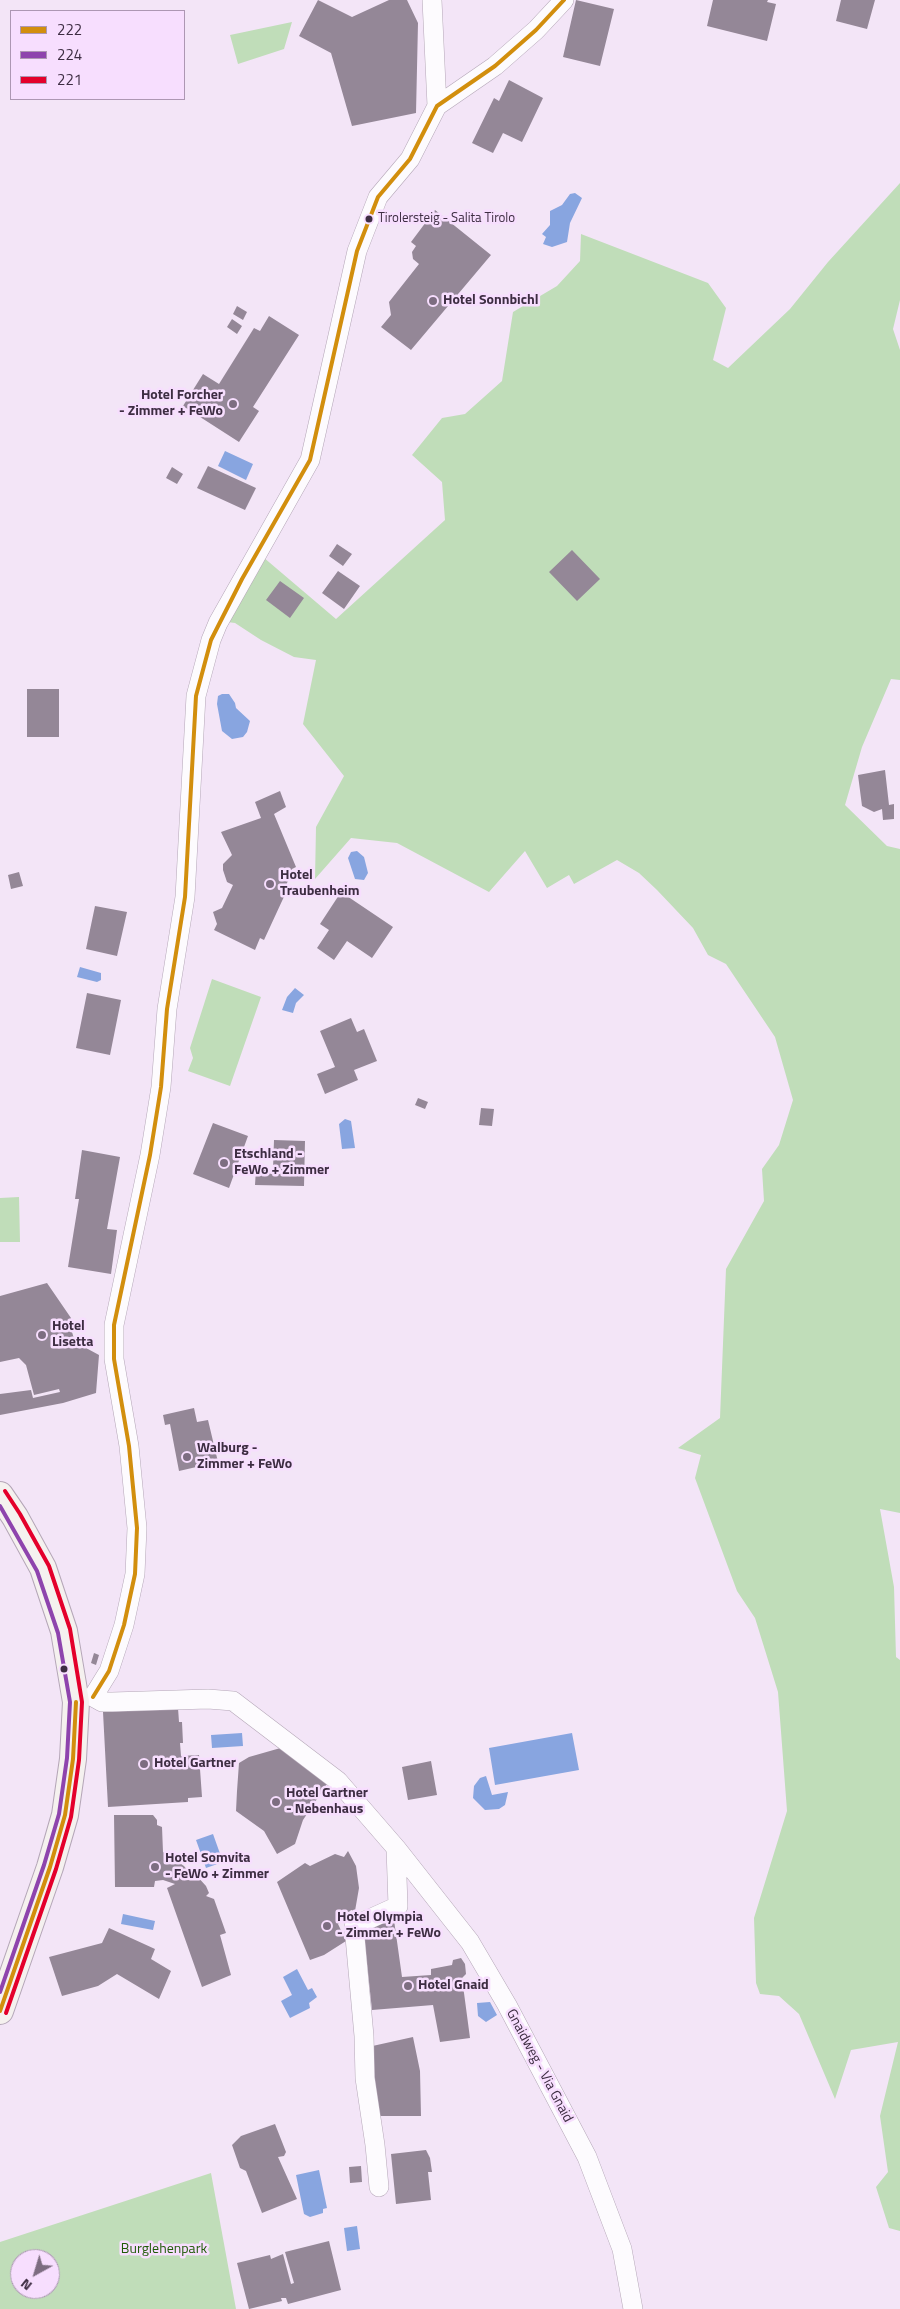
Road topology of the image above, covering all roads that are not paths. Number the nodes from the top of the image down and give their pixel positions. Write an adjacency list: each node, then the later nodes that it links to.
1 (432, 0): 3 (street)
2 (564, 0): 3 (street)
3 (437, 106): 5 (street)
4 (0, 1495): 5 (street)
5 (85, 1699): 6 (street, Gnaidweg - Via Gnaid); 7 (street)
6 (396, 1848): 8 (street); 9 (street, Gnaidweg - Via Gnaid)
7 (0, 2011)
8 (379, 2187)
9 (634, 2309)

